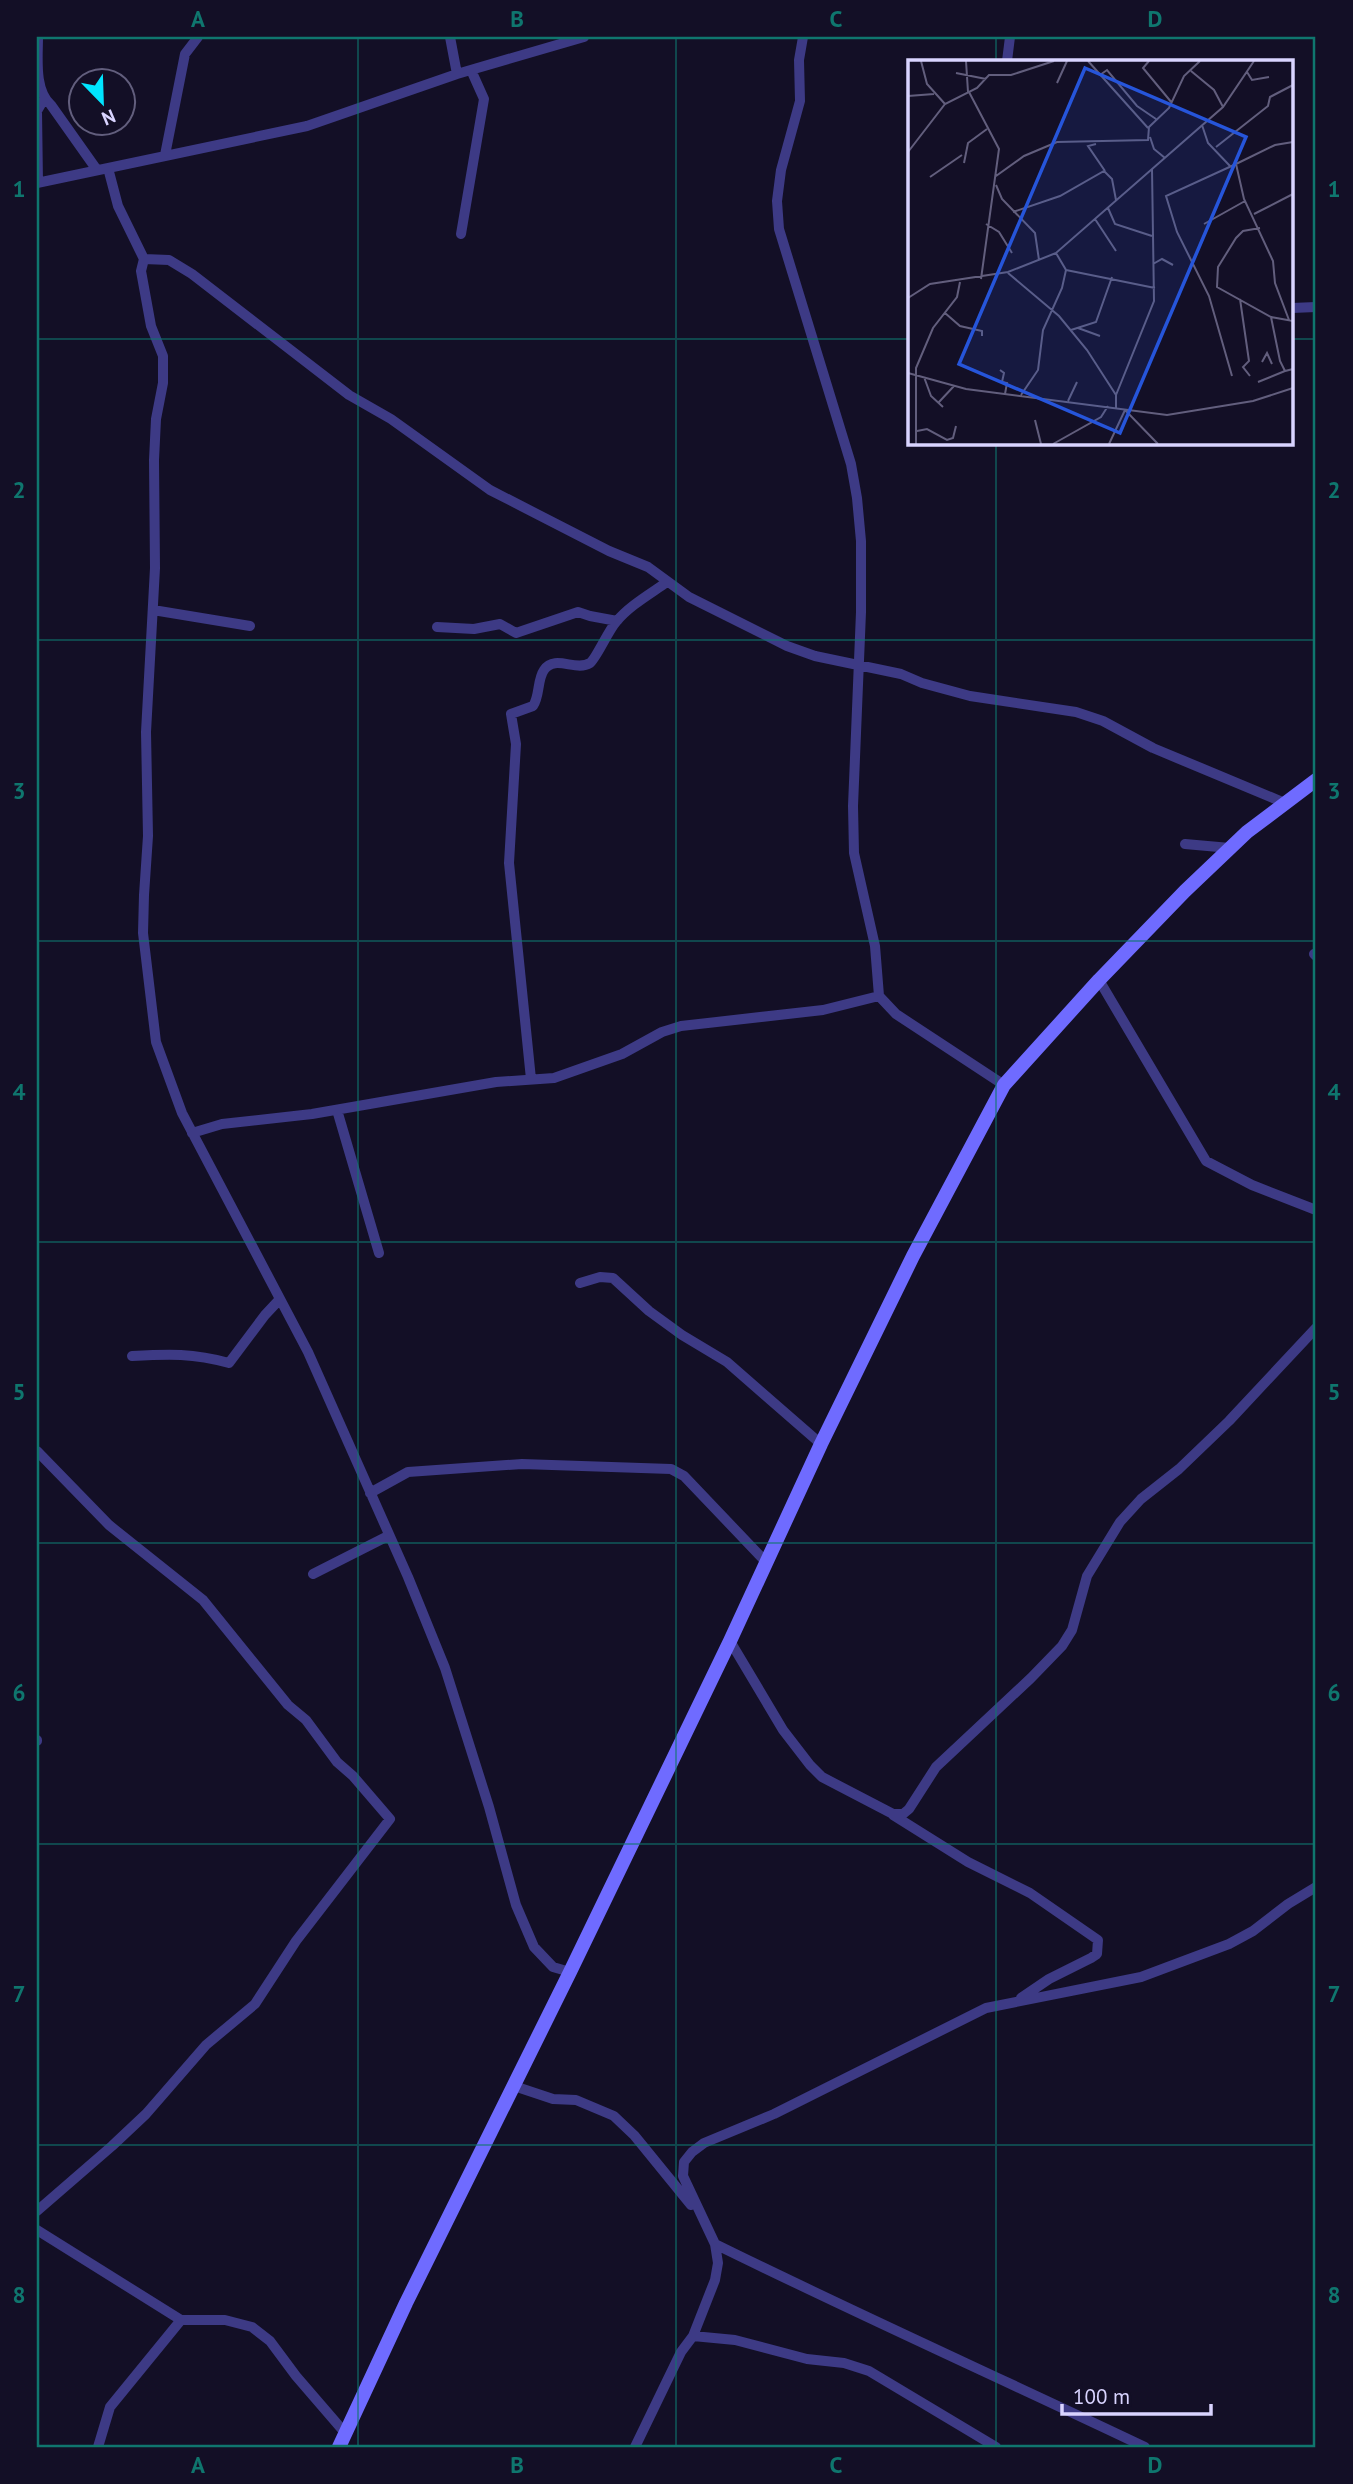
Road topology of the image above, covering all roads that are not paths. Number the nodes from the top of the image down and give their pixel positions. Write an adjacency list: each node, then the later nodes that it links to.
1 (38, 37): 10 (street)
2 (198, 37): 11 (street)
3 (450, 37): 9 (street)
4 (584, 37): 8 (street)
5 (803, 37): 23 (street)
6 (1010, 37): 7 (street)
7 (1007, 60)
8 (471, 70): 9 (street); 14 (street)
9 (457, 74): 11 (street)
10 (44, 99): 12 (street); 13 (street)
11 (165, 155): 12 (street)
12 (102, 169): 13 (street); 15 (street)
13 (38, 179)
14 (461, 234)
15 (144, 259): 18 (street); 19 (street)
16 (1316, 307): 17 (street)
17 (1294, 308)
18 (667, 582): 20 (street); 23 (street)
19 (153, 610): 21 (street); 33 (street)
20 (617, 621): 22 (street); 30 (street)
21 (250, 626)
22 (437, 627)
23 (859, 666): 25 (street); 29 (street)
24 (1316, 780): 25 (street)
25 (1286, 803): 27 (street)
26 (1185, 844): 27 (street)
27 (1230, 848): 28 (street)
28 (1099, 980): 31 (street); 34 (street)
29 (879, 996): 30 (street); 31 (street)
30 (531, 1079): 32 (street)
31 (1003, 1085): 40 (street)
32 (337, 1110): 33 (street); 35 (street)
33 (192, 1133): 37 (street)
34 (1316, 1210)
35 (379, 1253)
36 (580, 1283): 40 (street)
37 (280, 1300): 39 (street); 42 (street)
38 (1316, 1328): 47 (street)
39 (132, 1356)
40 (821, 1444): 44 (street)
41 (37, 1451): 54 (street)
42 (370, 1493): 43 (street); 44 (street)
43 (388, 1536): 45 (street); 49 (street)
44 (765, 1562): 46 (street)
45 (313, 1574)
46 (730, 1641): 47 (street); 49 (street)
47 (893, 1814): 50 (street)
48 (1316, 1887): 50 (street)
49 (570, 1972): 51 (street)
50 (1016, 2001): 52 (street)
51 (514, 2086): 53 (street); 60 (street)
52 (682, 2170): 53 (street); 55 (street)
53 (668, 2177): 55 (street)
54 (37, 2211)
55 (704, 2221): 57 (street)
56 (37, 2231): 58 (street)
57 (715, 2244): 59 (street); 65 (street)
58 (181, 2320): 60 (street); 61 (street)
59 (693, 2336): 63 (street); 64 (street)
60 (346, 2434): 62 (street)
61 (98, 2447)
62 (339, 2447)
63 (635, 2447)
64 (996, 2447)
65 (1145, 2447)

